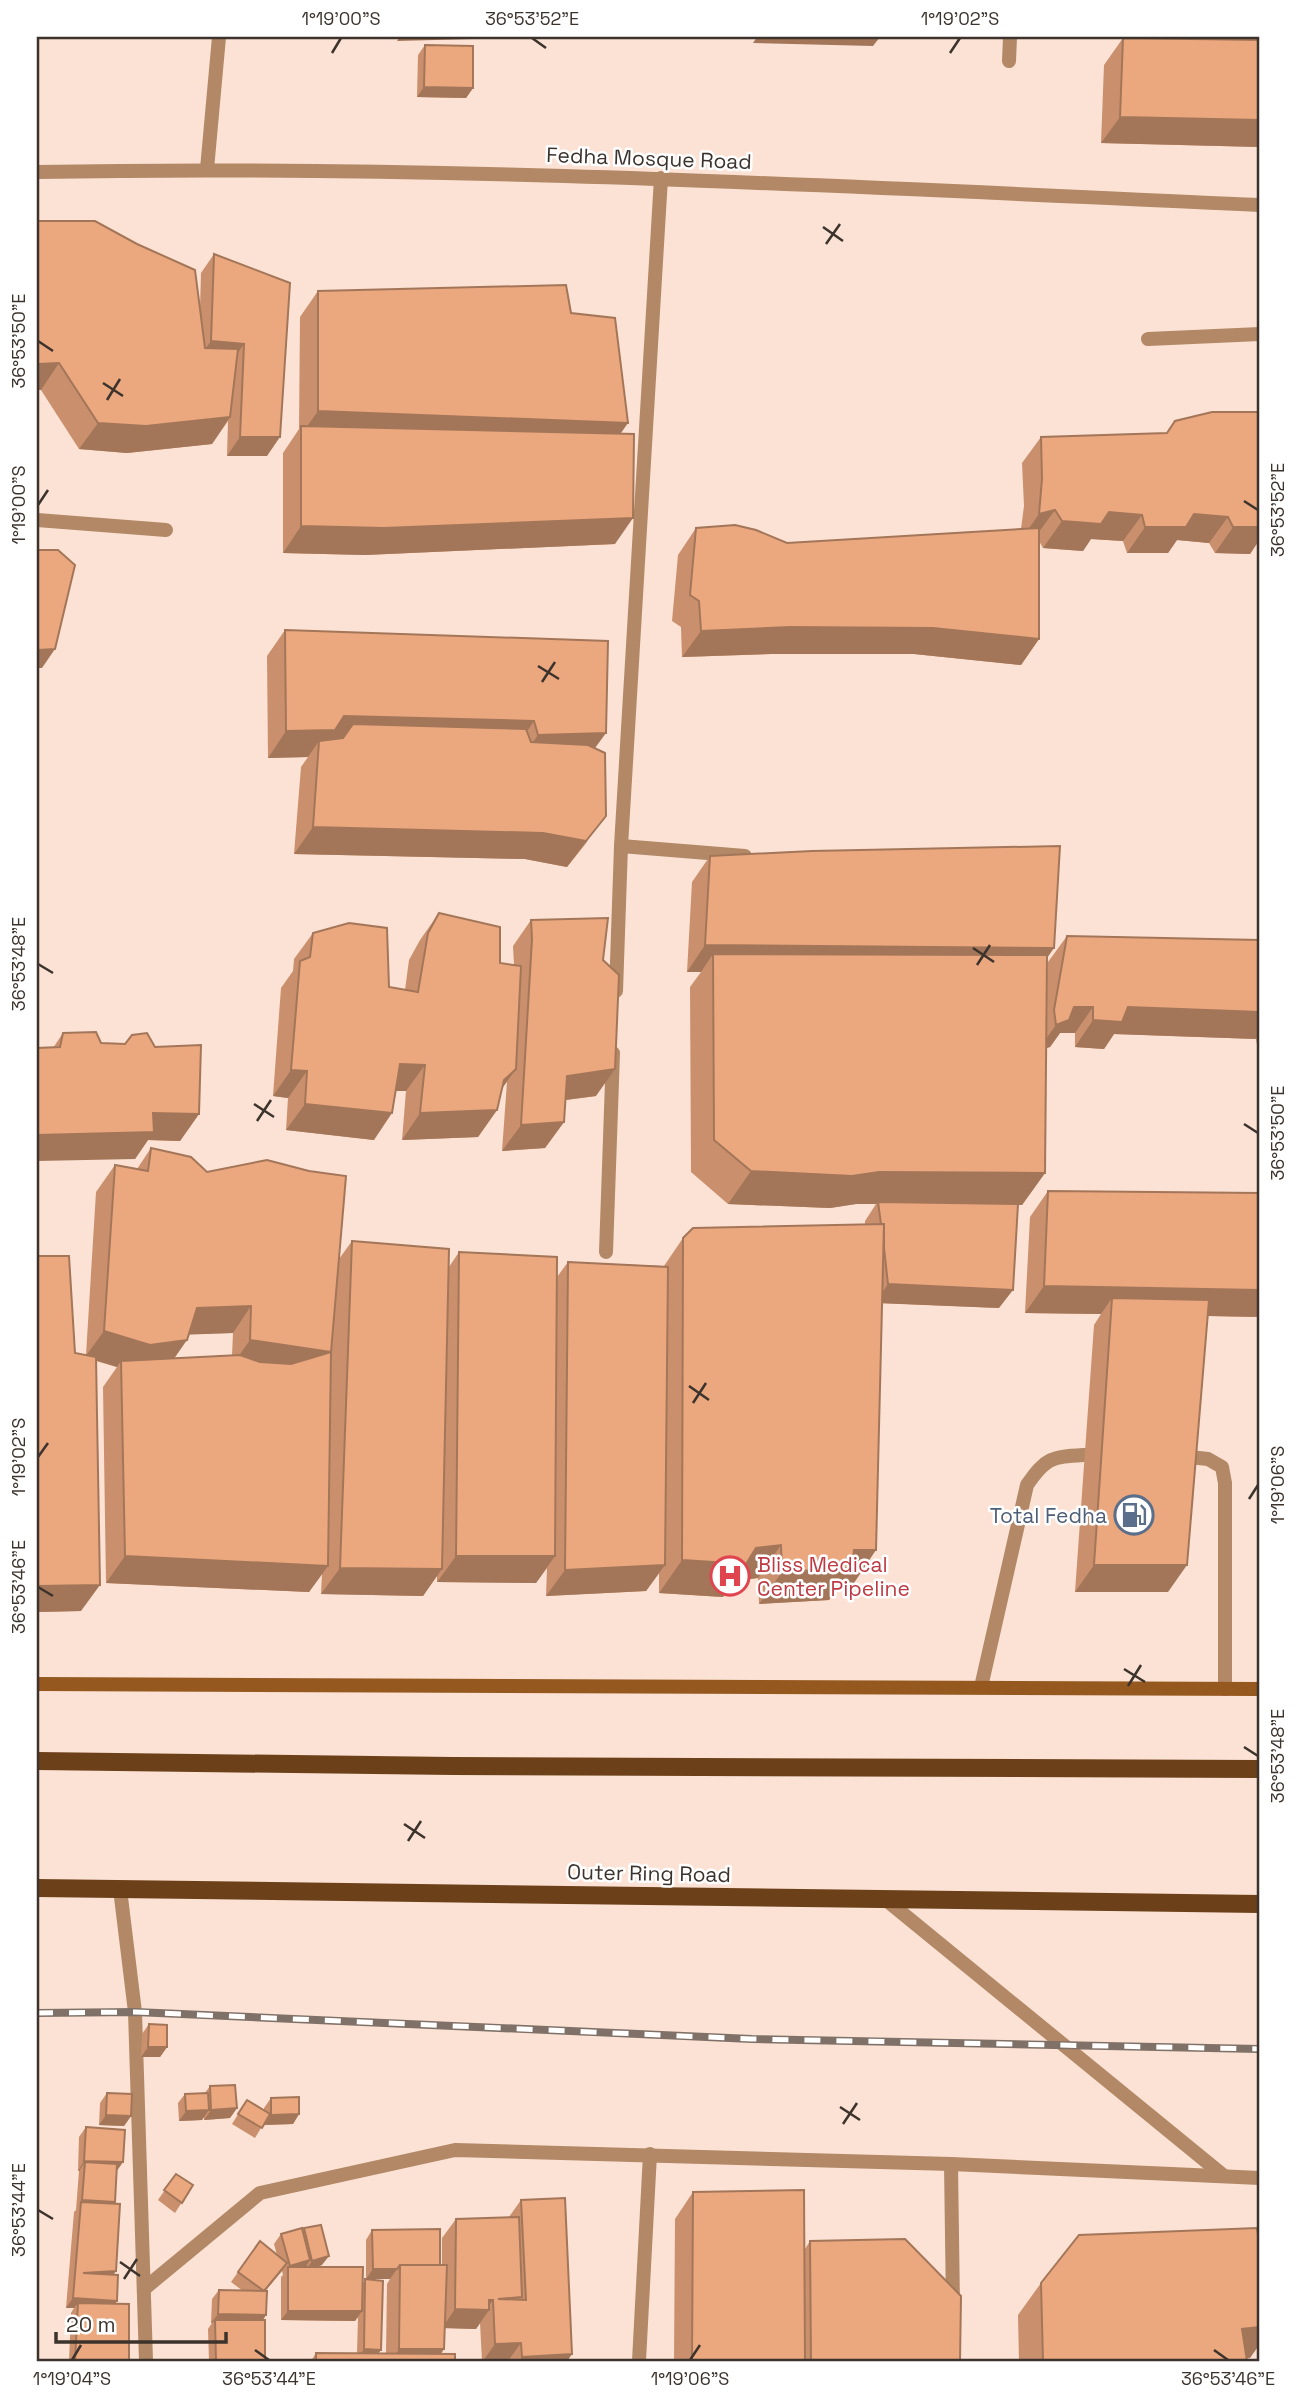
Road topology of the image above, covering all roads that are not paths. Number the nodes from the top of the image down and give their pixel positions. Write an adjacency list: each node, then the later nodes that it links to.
1 (219, 37): 4 (street)
2 (1010, 37): 3 (street)
3 (1009, 61)
4 (207, 169): 5 (street, Fedha Mosque Road); 6 (street, Fedha Mosque Road)
5 (37, 173)
6 (661, 178): 7 (street, Fedha Mosque Road); 12 (street)
7 (1260, 205)
8 (1260, 334): 9 (street)
9 (1148, 339)
10 (37, 520): 11 (street)
11 (166, 530)
12 (621, 846): 13 (street); 14 (street)
13 (759, 857)
14 (615, 1010)
15 (614, 1038): 16 (street)
16 (606, 1252)
17 (1085, 1455): 20 (street)
18 (1180, 1456): 21 (street)
19 (37, 1684): 20 (main road)
20 (981, 1687): 21 (main road)
21 (1225, 1689): 22 (main road)
22 (1260, 1689)
23 (37, 1761): 24 (main road)
24 (1260, 1769)
25 (37, 1888): 26 (main road, Outer Ring Road)
26 (120, 1889): 27 (main road, Outer Ring Road); 33 (street)
27 (885, 1899): 28 (main road, Outer Ring Road); 31 (street)
28 (1260, 1904)
29 (650, 2154): 30 (street); 33 (street); 36 (street)
30 (951, 2164): 31 (street); 34 (street)
31 (1224, 2176): 32 (street)
32 (1260, 2178)
33 (144, 2289): 35 (street)
34 (953, 2322)
35 (146, 2361)
36 (639, 2361)

